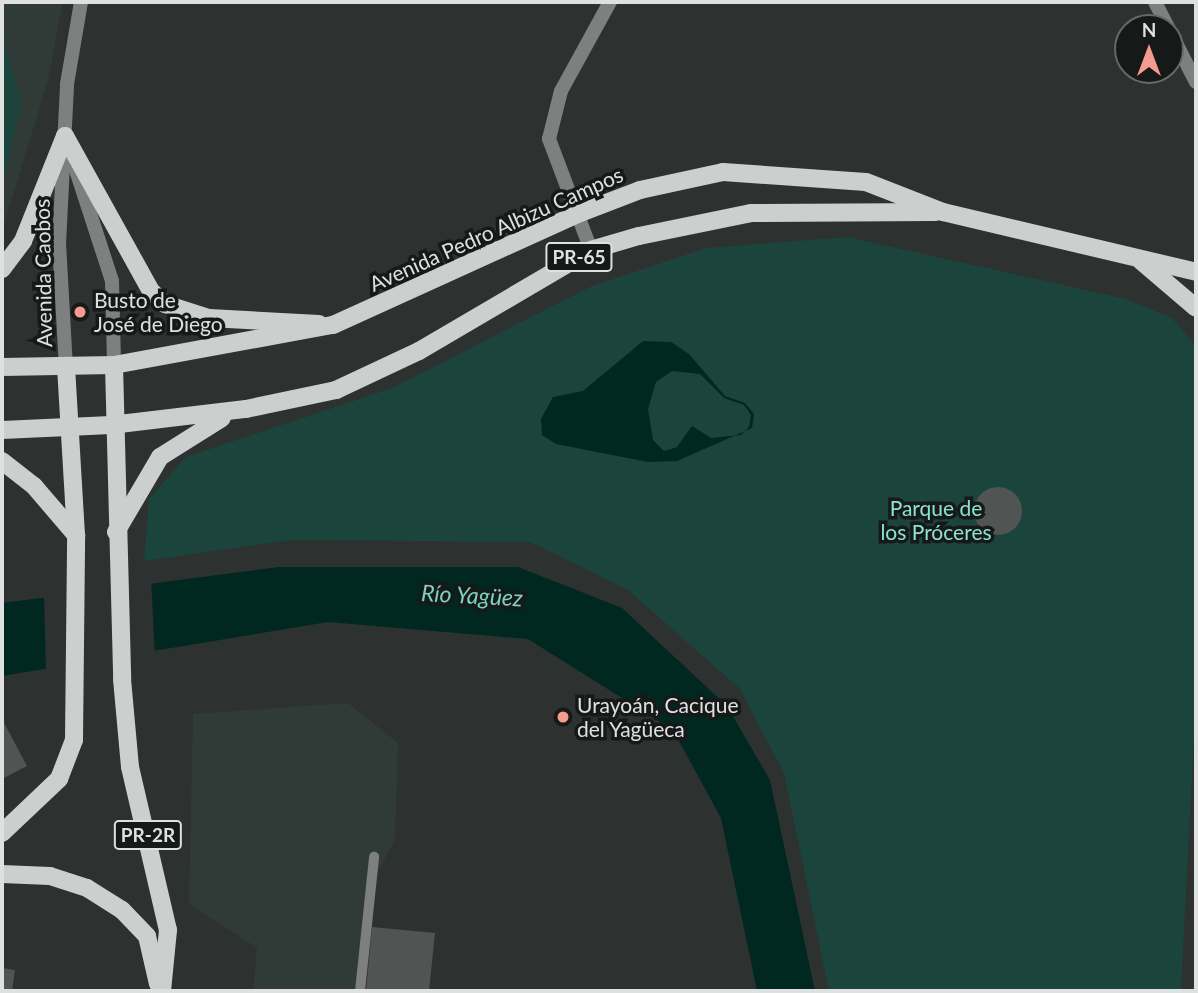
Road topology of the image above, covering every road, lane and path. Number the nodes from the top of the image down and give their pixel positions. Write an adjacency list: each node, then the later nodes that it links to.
1 (81, 2): 5 (street, Avenida Caobos)
2 (610, 2): 7 (street)
3 (1156, 2): 4 (street)
4 (1196, 82)
5 (65, 136): 10 (main road); 13 (main road); 14 (street, Avenida Caobos); 16 (street, Avenida Caobos)
6 (943, 212): 7 (main road, Avenida Pedro Albizu Campos / PR-65); 8 (main road, Avenida Pedro Albizu Campos / PR-65); 9 (main road, Avenida Pedro Albizu Campos / PR-65)
7 (580, 213): 8 (street); 13 (main road, Avenida Pedro Albizu Campos / PR-65)
8 (591, 250): 17 (main road, Avenida Pedro Albizu Campos / PR-65)
9 (1139, 258): 11 (main road, Avenida Pedro Albizu Campos / PR-65); 12 (main road)
10 (2, 269)
11 (1196, 272)
12 (1196, 308)
13 (333, 325): 14 (main road, Avenida Pedro Albizu Campos / PR-65)
14 (114, 365): 16 (main road, Avenida Pedro Albizu Campos / PR-65); 18 (main road, PR-2R)
15 (2, 367): 16 (main road, Avenida Pedro Albizu Campos)
16 (66, 368): 19 (main road)
17 (246, 409): 18 (main road, Avenida Pedro Albizu Campos / PR-65); 23 (main road)
18 (111, 425): 19 (main road, Avenida Pedro Albizu Campos / PR-65); 23 (main road, PR-2R)
19 (69, 429): 20 (main road, Avenida Pedro Albizu Campos); 22 (main road)
20 (2, 430)
21 (2, 461): 22 (main road)
22 (76, 535): 24 (main road)
23 (114, 535): 27 (main road, PR-2R)
24 (2, 833)
25 (374, 857): 28 (lane)
26 (2, 874): 27 (main road)
27 (161, 991)
28 (360, 991)

